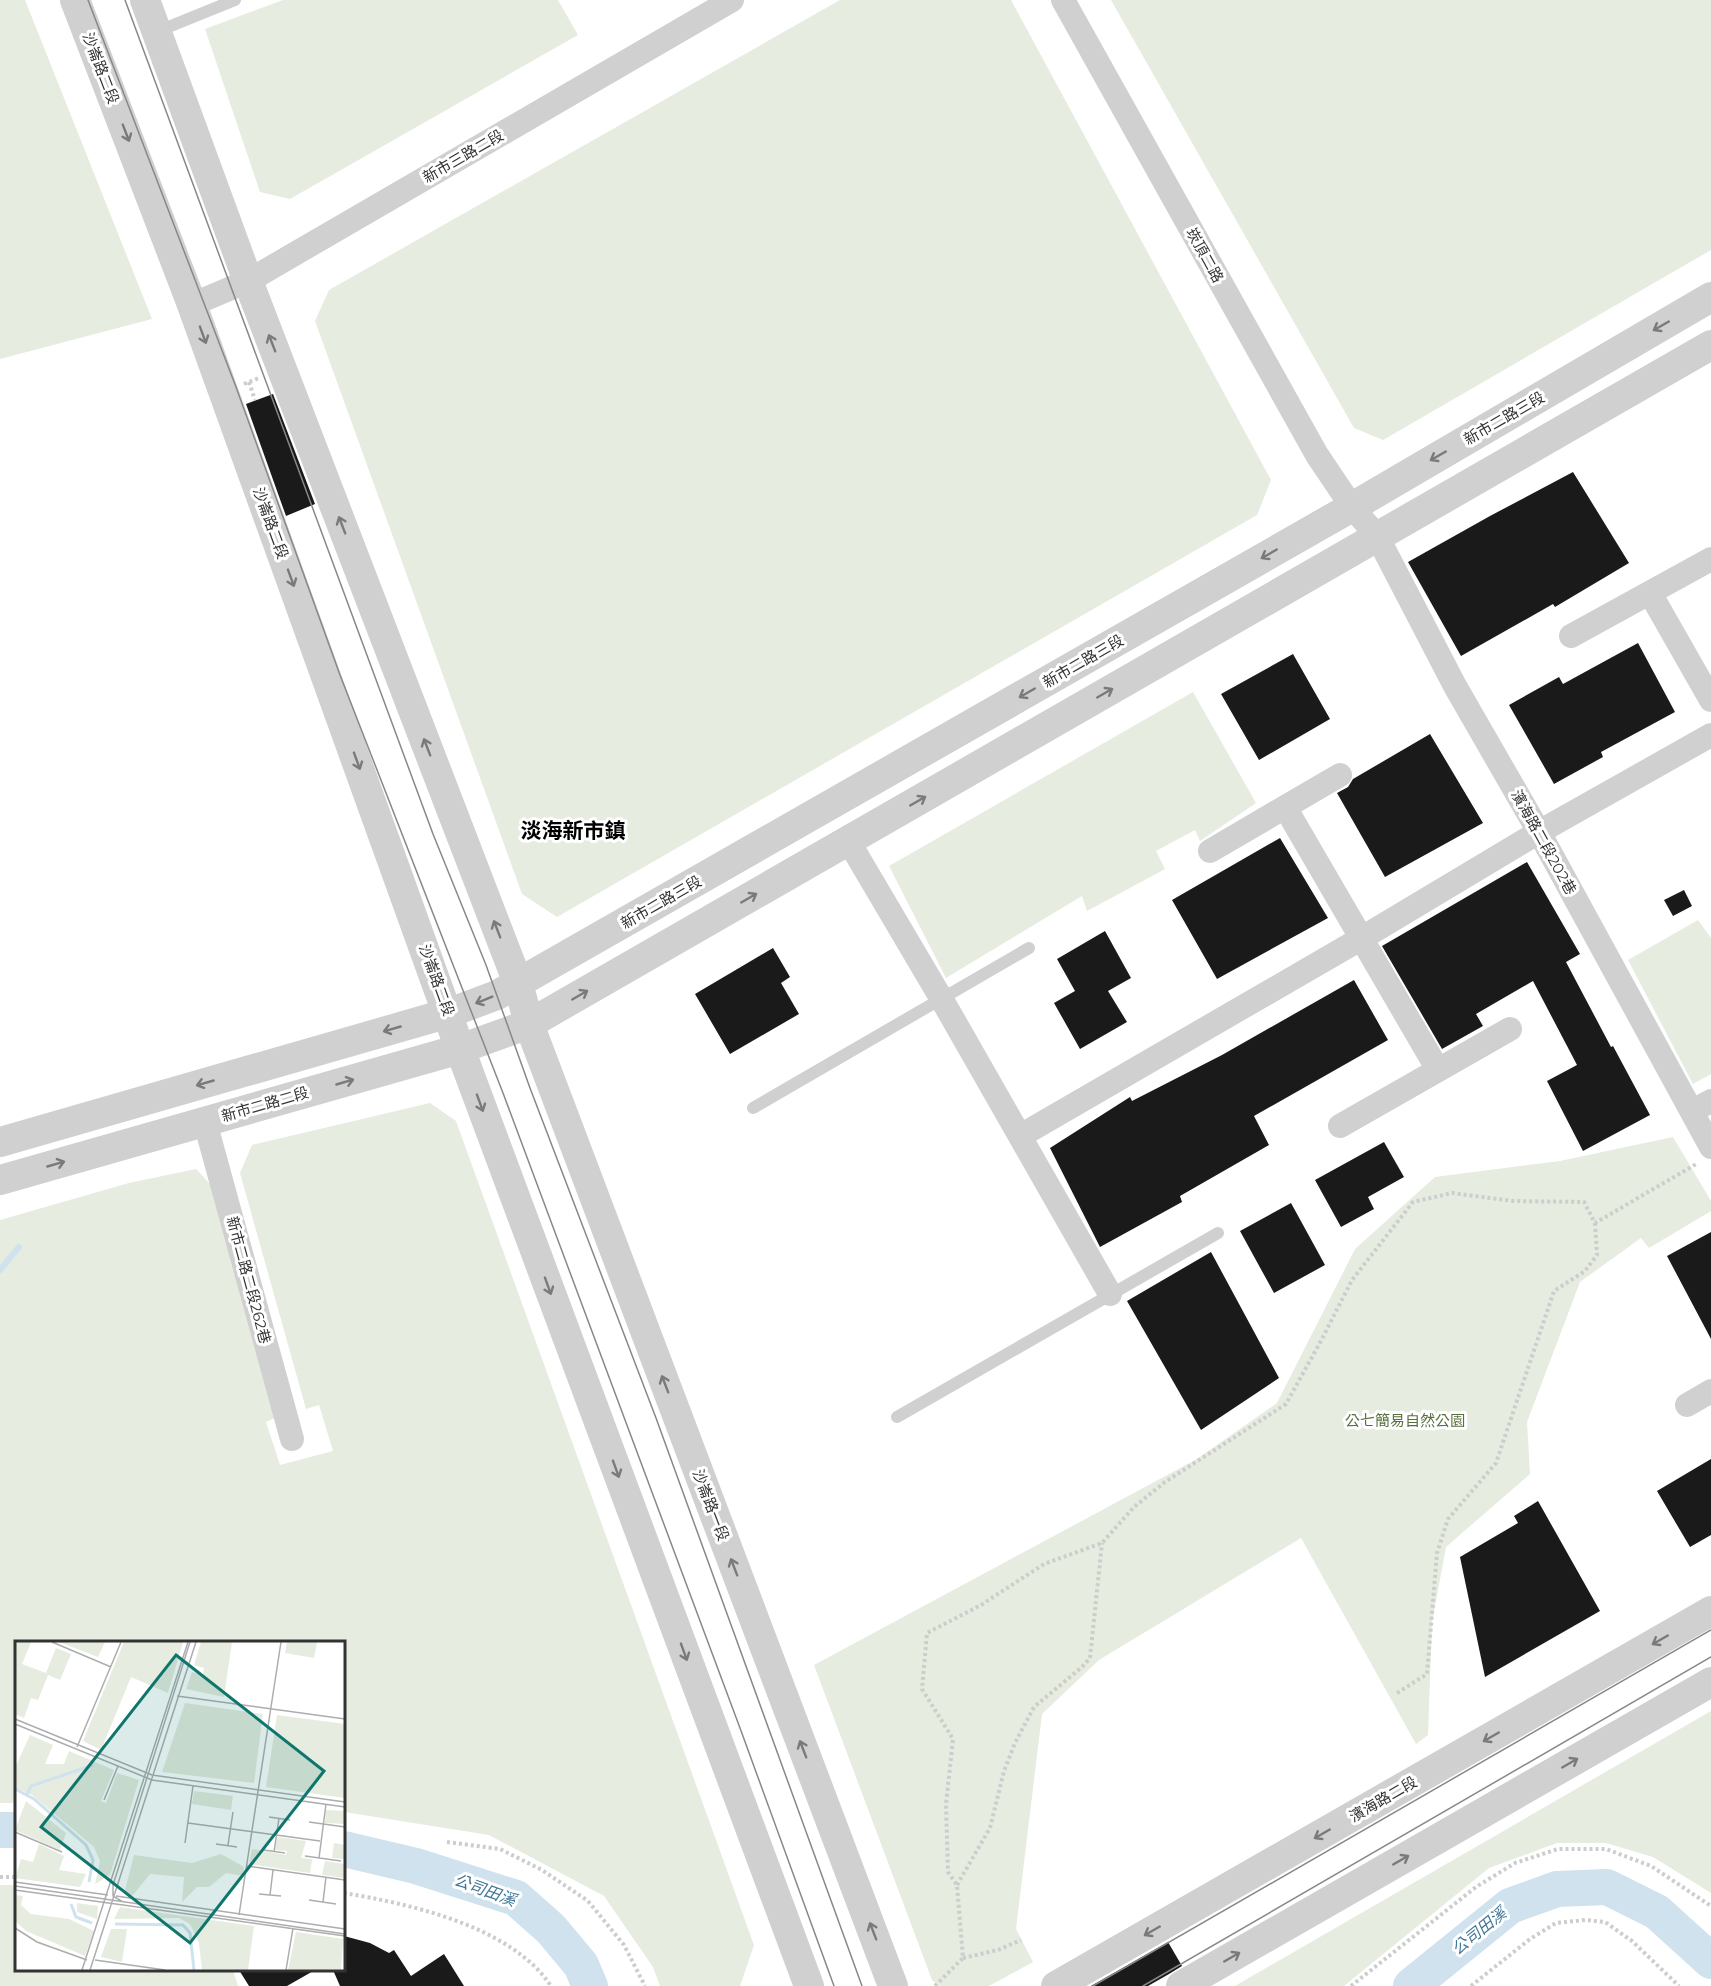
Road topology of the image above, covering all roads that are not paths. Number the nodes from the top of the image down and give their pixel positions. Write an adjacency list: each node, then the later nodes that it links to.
1 (75, 0): 9 (street, 沙崙路二段, one-way to 9)
2 (144, 0): 6 (street)
3 (235, 0): 6 (lane)
4 (732, 0): 7 (street, 新市三路二段)
5 (1063, 0): 11 (street, 崁頂二路)
6 (156, 32): 7 (street)
7 (248, 281): 9 (street, 新市三路二段); 25 (street, one-way to 7)
8 (1711, 297): 11 (street, 新市二路三段, one-way to 11)
9 (190, 302): 27 (street, 沙崙路二段, one-way to 27)
10 (1711, 345): 12 (street)
11 (1352, 507): 12 (street, 崁頂二路); 25 (street, 新市二路三段, one-way to 25)
12 (1377, 536): 20 (street, 濱海路二段202巷); 21 (street, one-way to 12)
13 (1711, 559): 14 (street)
14 (1650, 593): 15 (street); 16 (street)
15 (1571, 636)
16 (1711, 700)
17 (1711, 735): 20 (street)
18 (1340, 775): 19 (street)
19 (1286, 807): 22 (street); 23 (street)
20 (1539, 832): 23 (street); 32 (street, 濱海路二段202巷)
21 (849, 842): 26 (street); 28 (street, one-way to 21)
22 (1210, 851)
23 (1362, 938): 31 (street); 36 (street)
24 (1029, 948): 26 (lane)
25 (518, 983): 27 (street, 新市二路三段, one-way to 27); 28 (street)
26 (941, 998): 33 (lane); 36 (street)
27 (449, 1013): 30 (street, 沙崙路二段); 37 (street, one-way to 37)
28 (529, 1024): 30 (street, 新市二路二段); 49 (street, 沙崙路一段, one-way to 28)
29 (1510, 1029): 31 (street)
30 (460, 1049): 34 (street, 新市二路二段, one-way to 30); 48 (street, one-way to 48)
31 (1438, 1070): 35 (street)
32 (1702, 1106): 38 (street, 濱海路二段202巷)
33 (753, 1108)
34 (205, 1122): 39 (street, 新市二路二段, one-way to 34); 45 (street, 新市二路二段262巷)
35 (1340, 1126)
36 (1020, 1136): 41 (street)
37 (0, 1142)
38 (1708, 1153)
39 (0, 1180)
40 (1218, 1233): 41 (lane)
41 (1110, 1294): 44 (lane)
42 (1711, 1391): 43 (street)
43 (1687, 1405)
44 (897, 1417)
45 (292, 1439)
46 (1711, 1611): 50 (street, 濱海路二段, one-way to 50)
47 (1711, 1682): 51 (street, one-way to 47)
48 (809, 1986)
49 (893, 1986)
50 (1056, 1986)
51 (1181, 1986)

